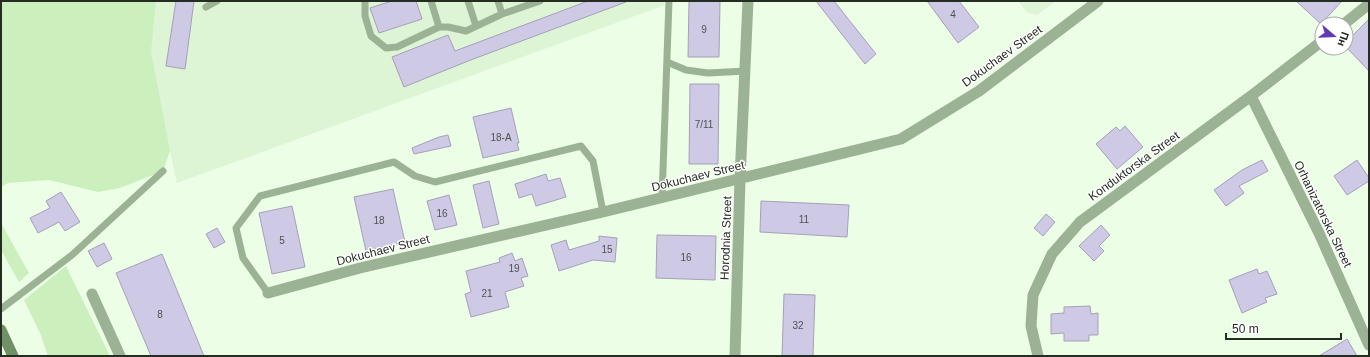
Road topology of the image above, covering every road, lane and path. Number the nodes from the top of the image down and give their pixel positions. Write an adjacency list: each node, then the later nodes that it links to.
1 (207, 1): 2 (lane)
2 (217, 1)
3 (365, 1): 16 (lane)
4 (431, 1): 16 (lane)
5 (468, 1): 15 (lane)
6 (498, 1): 13 (lane)
7 (540, 1): 11 (lane)
8 (669, 1): 18 (lane)
9 (748, 1): 19 (street, Horodnia Street)
10 (1098, 1): 22 (street, Dokuchaev Street)
11 (530, 3): 13 (lane)
12 (1369, 4): 14 (street)
13 (502, 14): 15 (lane)
14 (1354, 16)
15 (476, 26): 16 (lane)
16 (439, 27)
17 (1314, 47): 20 (street, Konduktorska Street)
18 (667, 62): 19 (lane); 23 (lane)
19 (746, 72): 22 (street, Horodnia Street)
20 (1250, 96): 29 (street, Orhanizatorska Street); 33 (street, Konduktorska Street)
21 (163, 171): 27 (lane)
22 (740, 179): 23 (street, Dokuchaev Street); 32 (street, Horodnia Street)
23 (662, 198): 24 (street, Dokuchaev Street)
24 (603, 212): 25 (street, Dokuchaev Street); 25 (lane)
25 (268, 293)
26 (92, 294): 31 (street)
27 (1, 309)
28 (1, 330): 30 (main road)
29 (1369, 345)
30 (13, 356)
31 (120, 356)
32 (735, 356)
33 (1038, 356)

